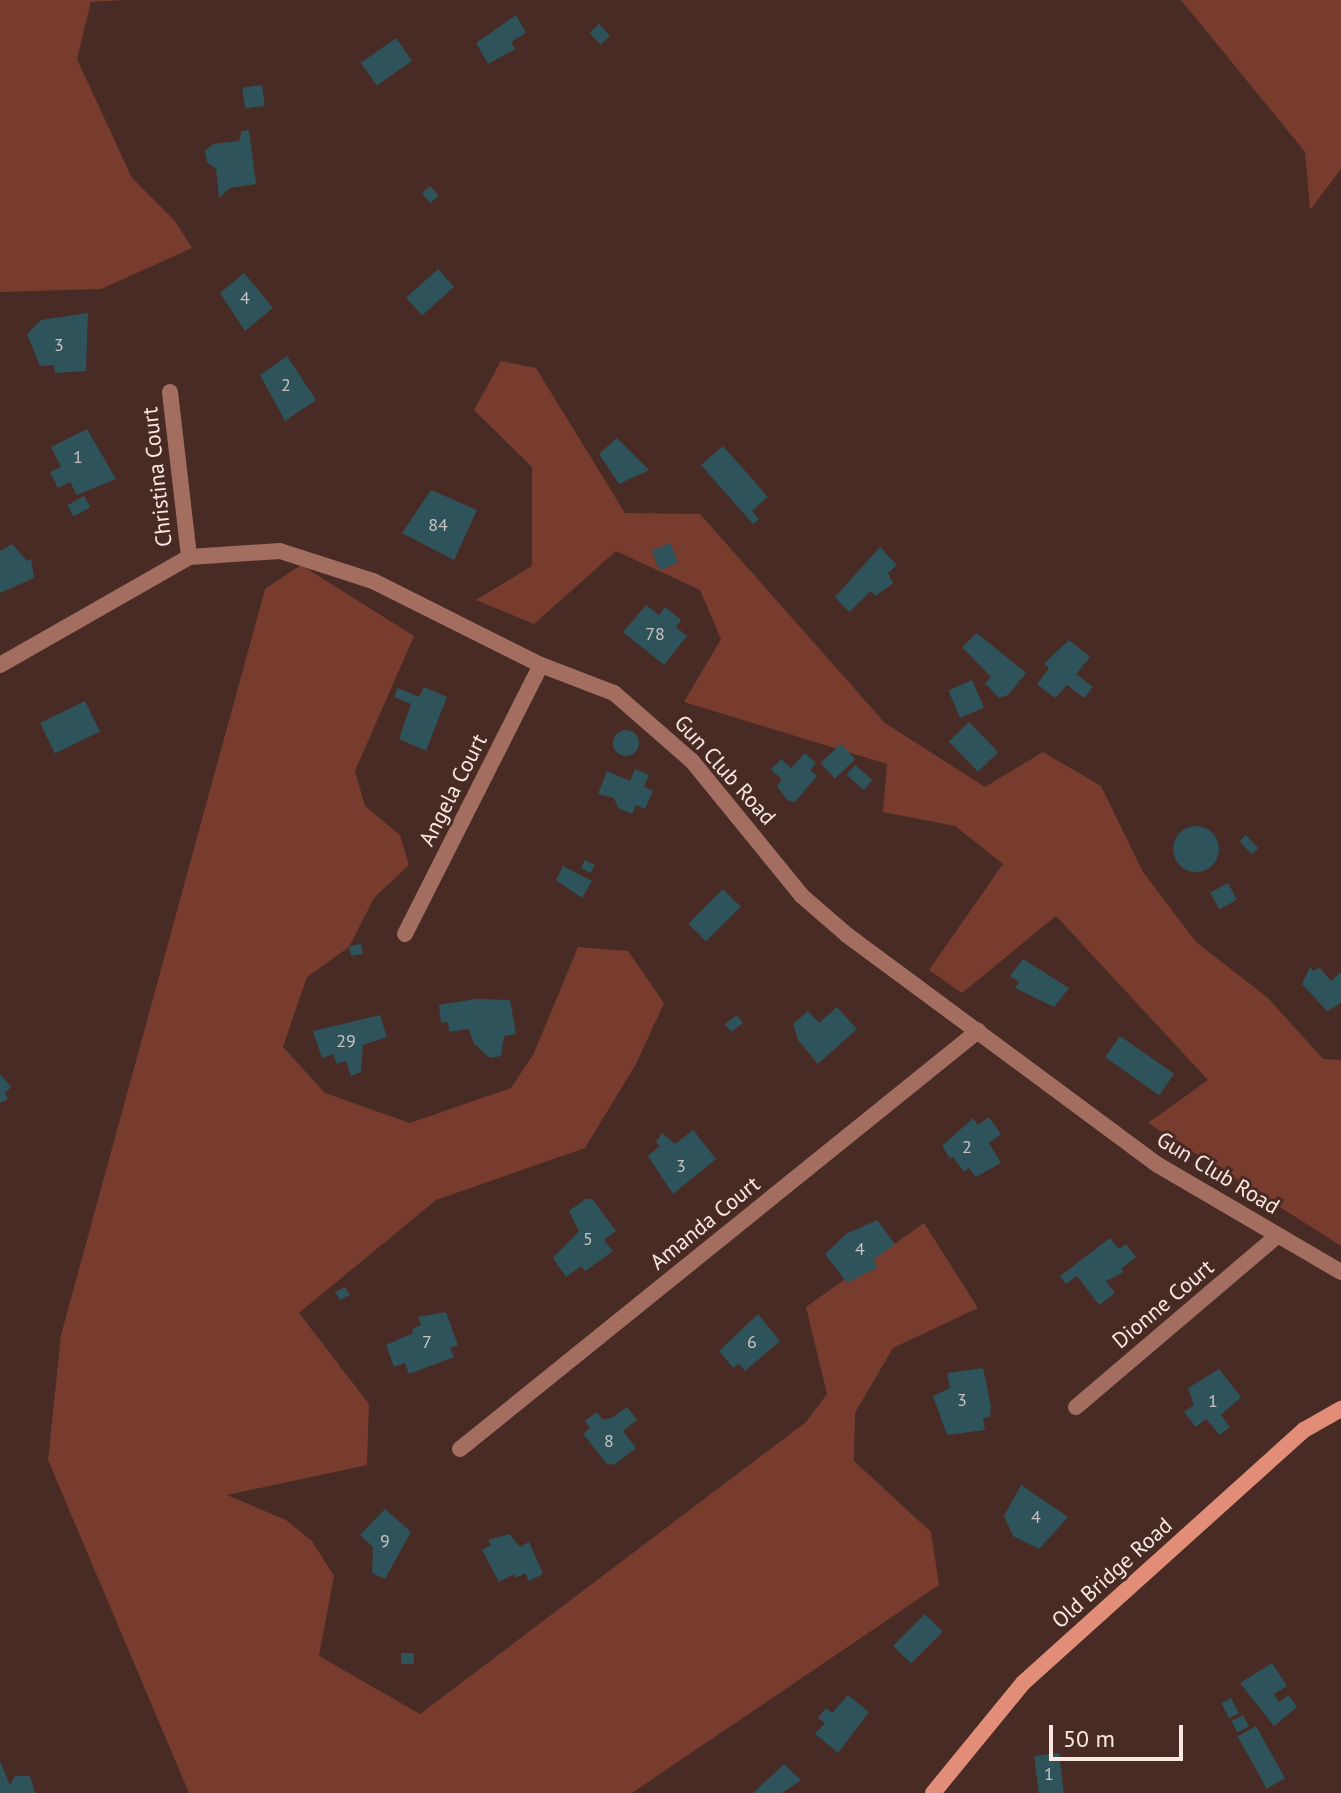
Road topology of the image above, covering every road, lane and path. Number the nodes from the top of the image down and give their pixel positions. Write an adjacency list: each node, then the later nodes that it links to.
1 (170, 392): 2 (street, Christina Court)
2 (189, 557): 3 (street, Gun Club Road); 4 (street, Gun Club Road)
3 (0, 665)
4 (541, 665): 5 (street, Angela Court); 6 (street, Gun Club Road)
5 (405, 934)
6 (978, 1031): 7 (street, Gun Club Road); 11 (street, Amanda Court)
7 (1278, 1235): 8 (street, Gun Club Road); 9 (street, Dionne Court)
8 (1341, 1272)
9 (1076, 1407)
10 (1341, 1409): 12 (street, Old Bridge Road)
11 (460, 1449)
12 (933, 1793)

